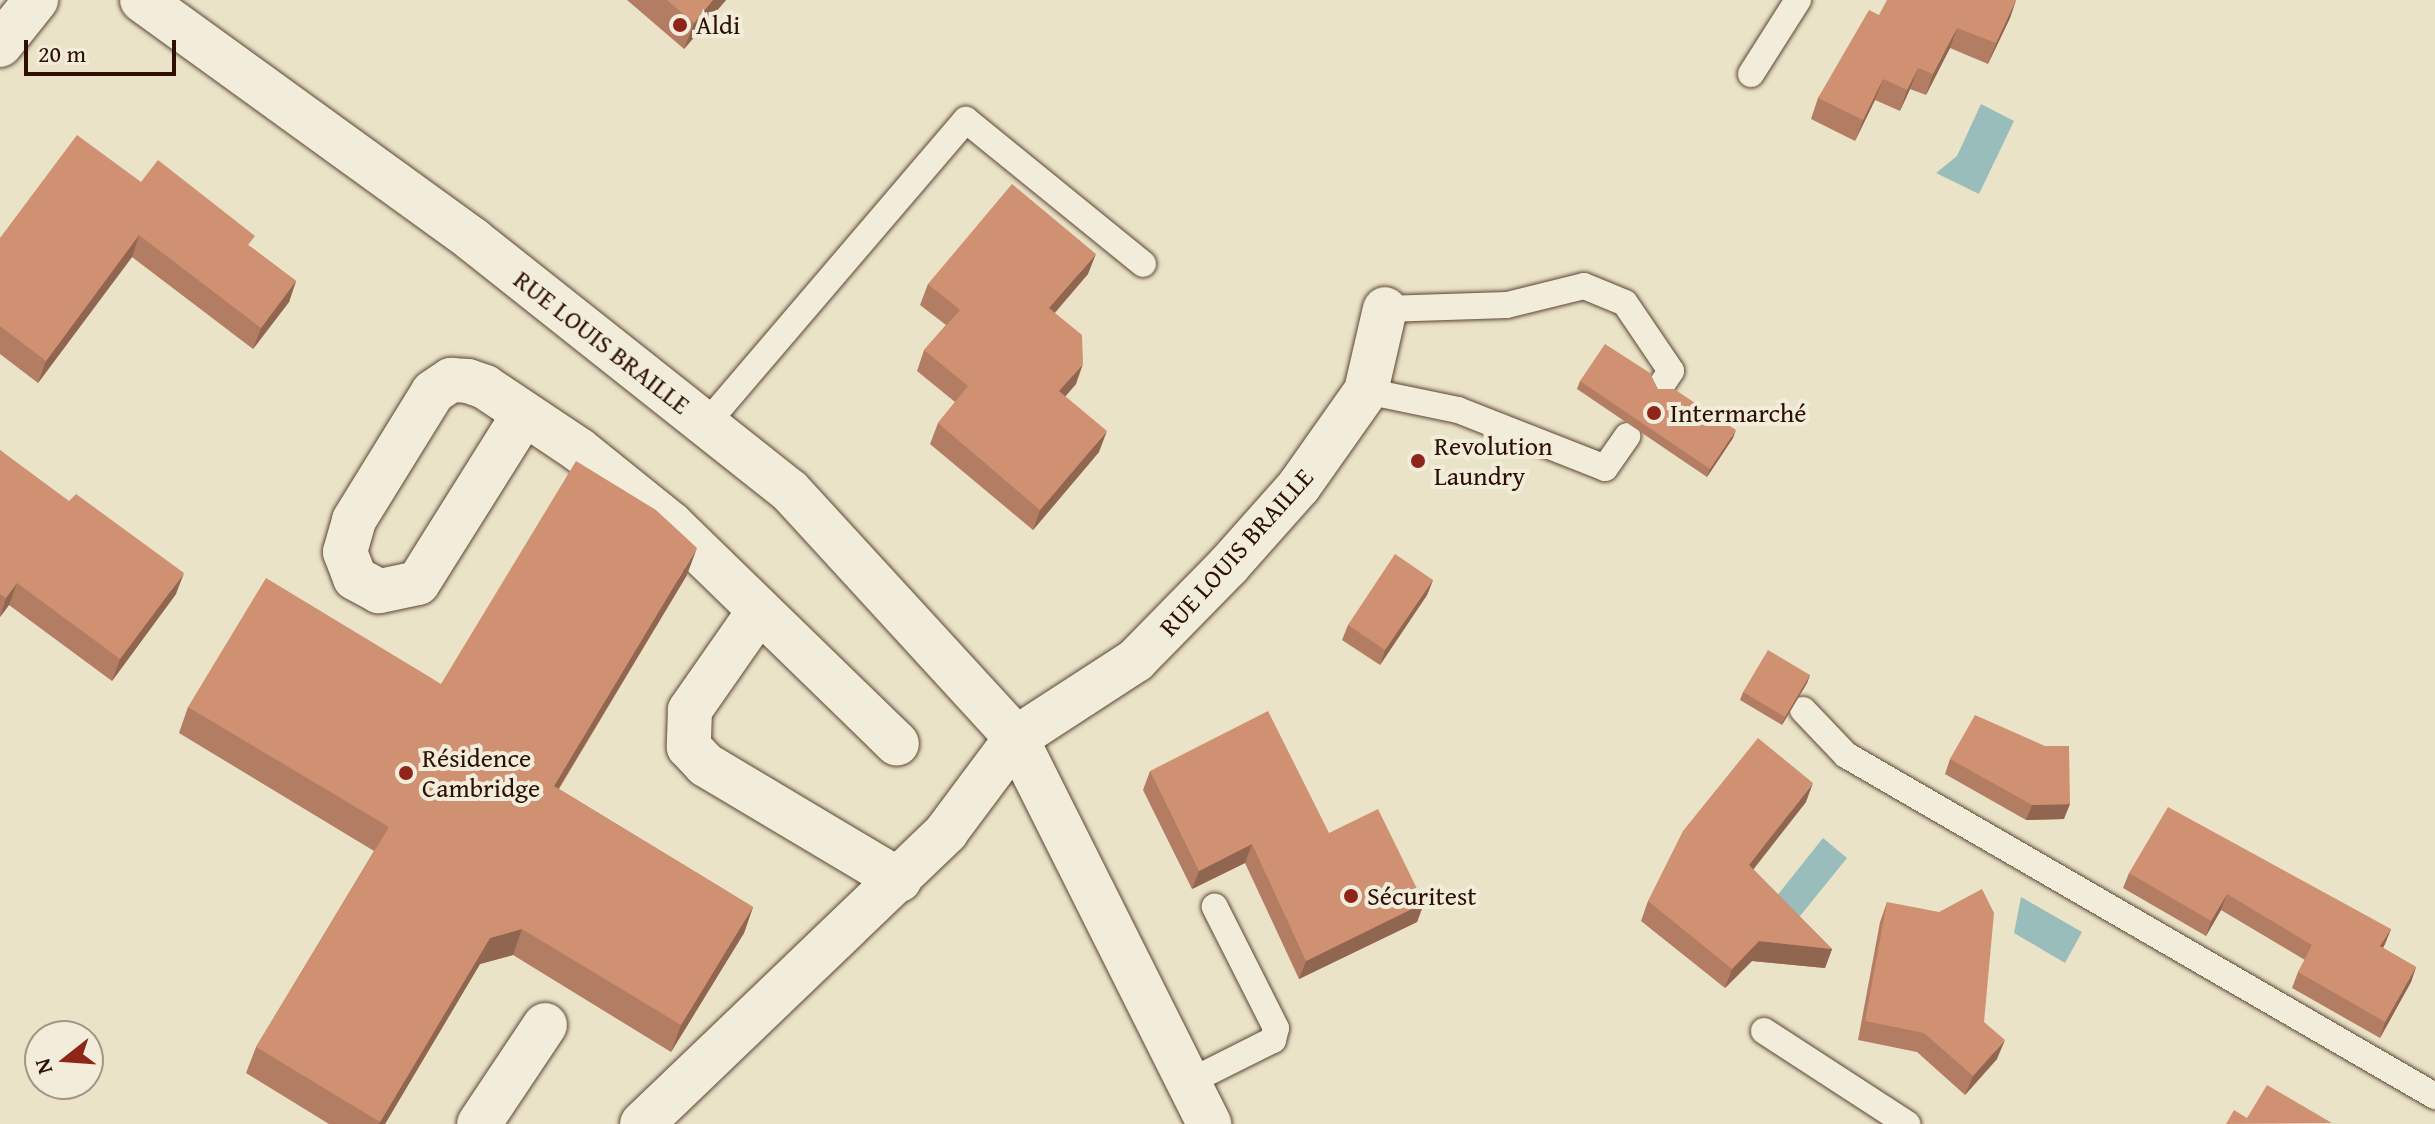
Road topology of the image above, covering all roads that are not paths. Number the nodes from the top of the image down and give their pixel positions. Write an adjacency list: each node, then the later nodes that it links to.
1 (36, 0): 4 (street)
2 (142, 0): 11 (street, RUE LOUIS BRAILLE)
3 (1798, 0): 5 (lane)
4 (0, 45)
5 (1751, 74)
6 (1143, 264): 11 (lane)
7 (1385, 309): 8 (lane); 9 (street, RUE LOUIS BRAILLE)
8 (1663, 383)
9 (1366, 391): 12 (lane); 15 (street, RUE LOUIS BRAILLE)
10 (524, 414): 10 (street); 13 (street)
11 (706, 424): 15 (street, RUE LOUIS BRAILLE)
12 (1627, 436)
13 (759, 611): 16 (street); 17 (street)
14 (1803, 710): 22 (lane)
15 (1016, 738): 17 (street); 21 (street, RUE LOUIS BRAILLE)
16 (897, 744)
17 (899, 880): 24 (street)
18 (1215, 907): 21 (lane)
19 (545, 1025): 23 (street)
20 (1764, 1031): 26 (lane)
21 (1189, 1082): 25 (street, RUE LOUIS BRAILLE)
22 (2435, 1096)
23 (479, 1124)
24 (642, 1124)
25 (1209, 1124)
26 (1907, 1124)

